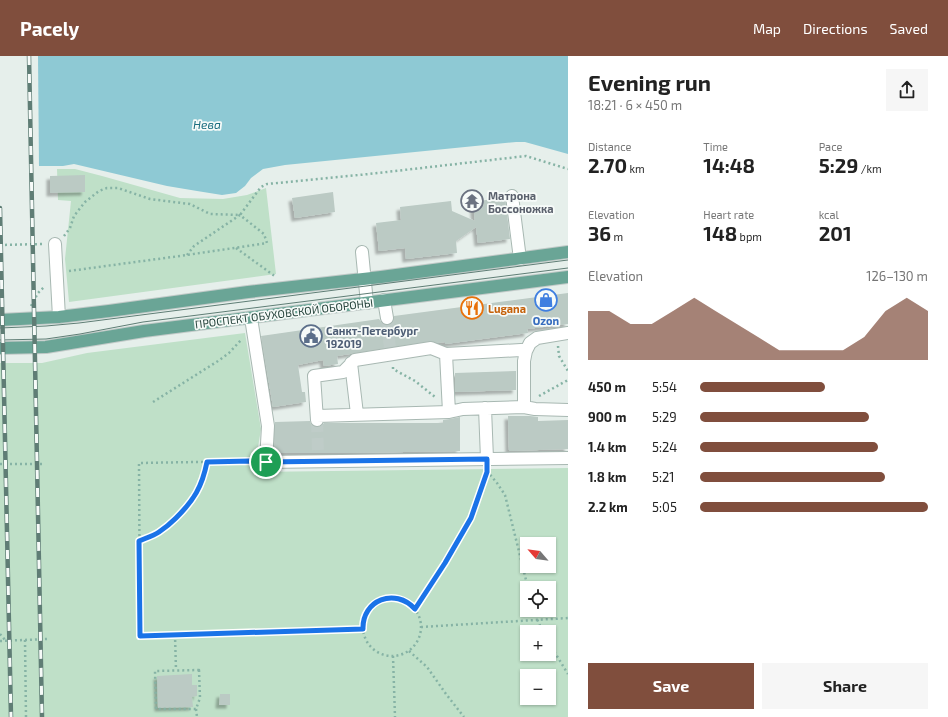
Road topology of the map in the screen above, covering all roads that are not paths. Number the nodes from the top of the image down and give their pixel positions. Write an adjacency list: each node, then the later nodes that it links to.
1 (512, 196): 5 (street)
2 (54, 244): 10 (street)
3 (362, 252): 7 (street)
4 (568, 252): 5 (main road)
5 (520, 259): 7 (main road)
6 (568, 277): 8 (main road, ПРОСПЕКТ ОБУХОВСКОЙ ОБОРОНЫ)
7 (365, 279): 9 (street); 10 (main road)
8 (384, 300): 9 (main road, ПРОСПЕКТ ОБУХОВСКОЙ ОБОРОНЫ); 12 (street)
9 (367, 303): 11 (main road, ПРОСПЕКТ ОБУХОВСКОЙ ОБОРОНЫ)
10 (58, 317): 13 (main road)
11 (251, 318): 15 (main road, ПРОСПЕКТ ОБУХОВСКОЙ ОБОРОНЫ); 25 (street)
12 (387, 318)
13 (0, 320)
14 (563, 333): 16 (street)
15 (0, 348)
16 (526, 351): 17 (street); 19 (street)
17 (446, 354): 18 (street); 22 (street)
18 (351, 364): 23 (street); 23 (street)
19 (524, 407): 20 (street); 21 (street)
20 (485, 408): 22 (street); 25 (street)
21 (568, 410)
22 (449, 412): 23 (street)
23 (357, 414)
24 (568, 458): 25 (street)
25 (487, 459)

